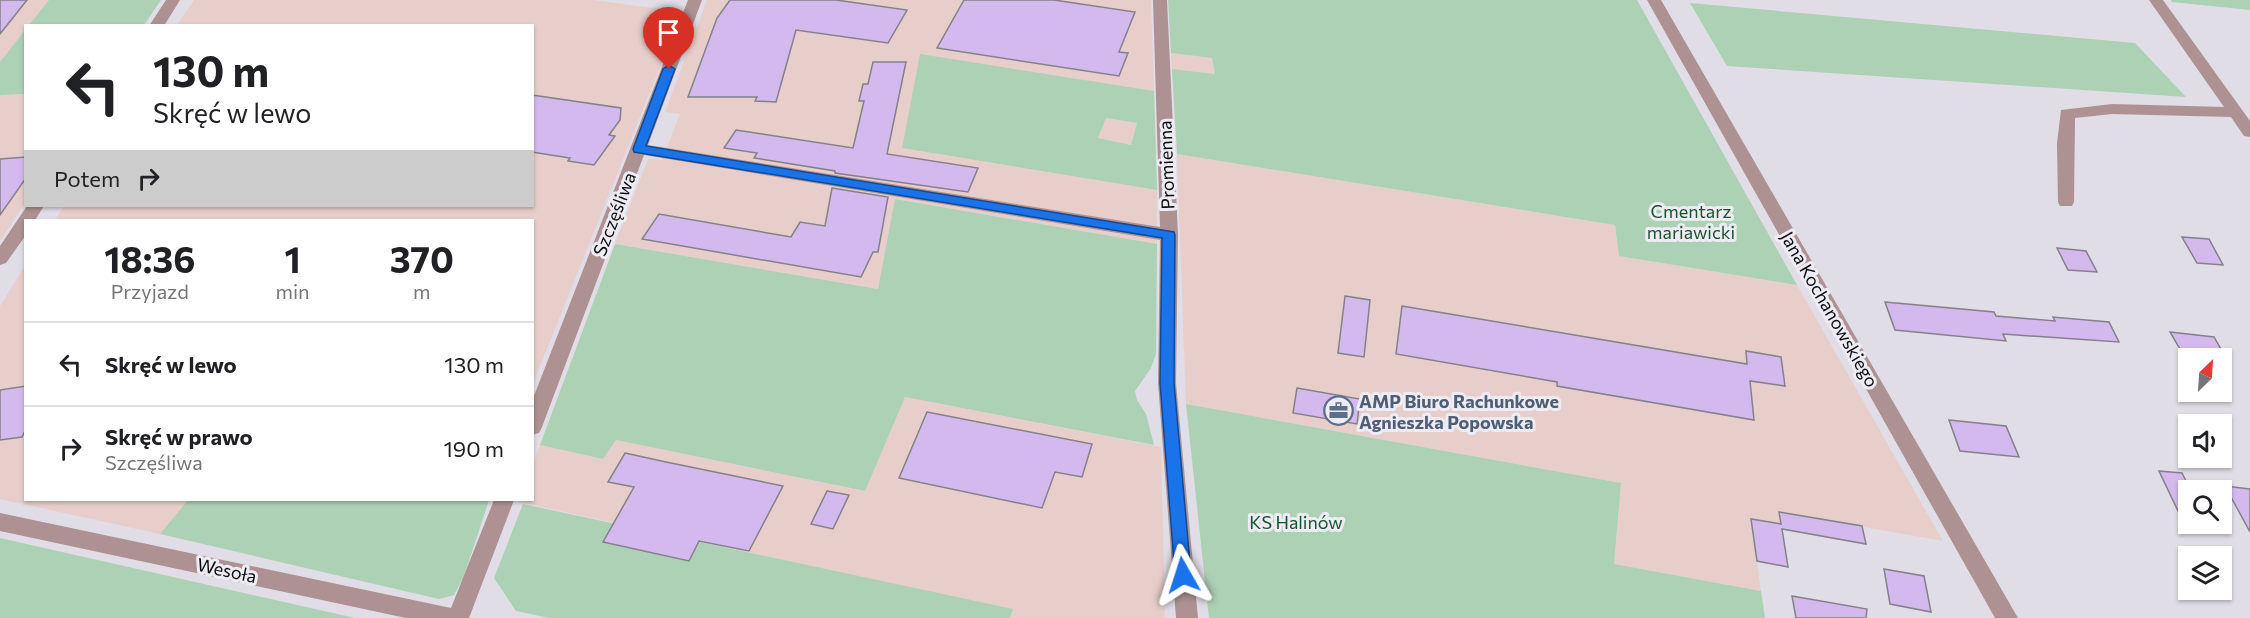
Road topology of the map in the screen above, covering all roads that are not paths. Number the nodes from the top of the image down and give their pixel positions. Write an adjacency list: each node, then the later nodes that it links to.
1 (173, 0): 6 (street)
2 (691, 0): 9 (street, Szczęśliwa)
3 (1160, 0): 12 (street, Promienna)
4 (1654, 0): 20 (street, Jana Kochanowskiego)
5 (2156, 0): 7 (street)
6 (157, 24)
7 (2236, 112): 8 (street); 10 (street)
8 (2250, 132)
9 (639, 149): 12 (street); 14 (street, Szczęśliwa)
10 (2066, 202)
11 (24, 224): 13 (street)
12 (1169, 235): 19 (street, Promienna)
13 (0, 259)
14 (534, 422)
15 (504, 501): 18 (street)
16 (0, 522): 17 (street, Wesoła)
17 (453, 618)
18 (458, 618)
19 (1187, 618)
20 (2007, 618)

